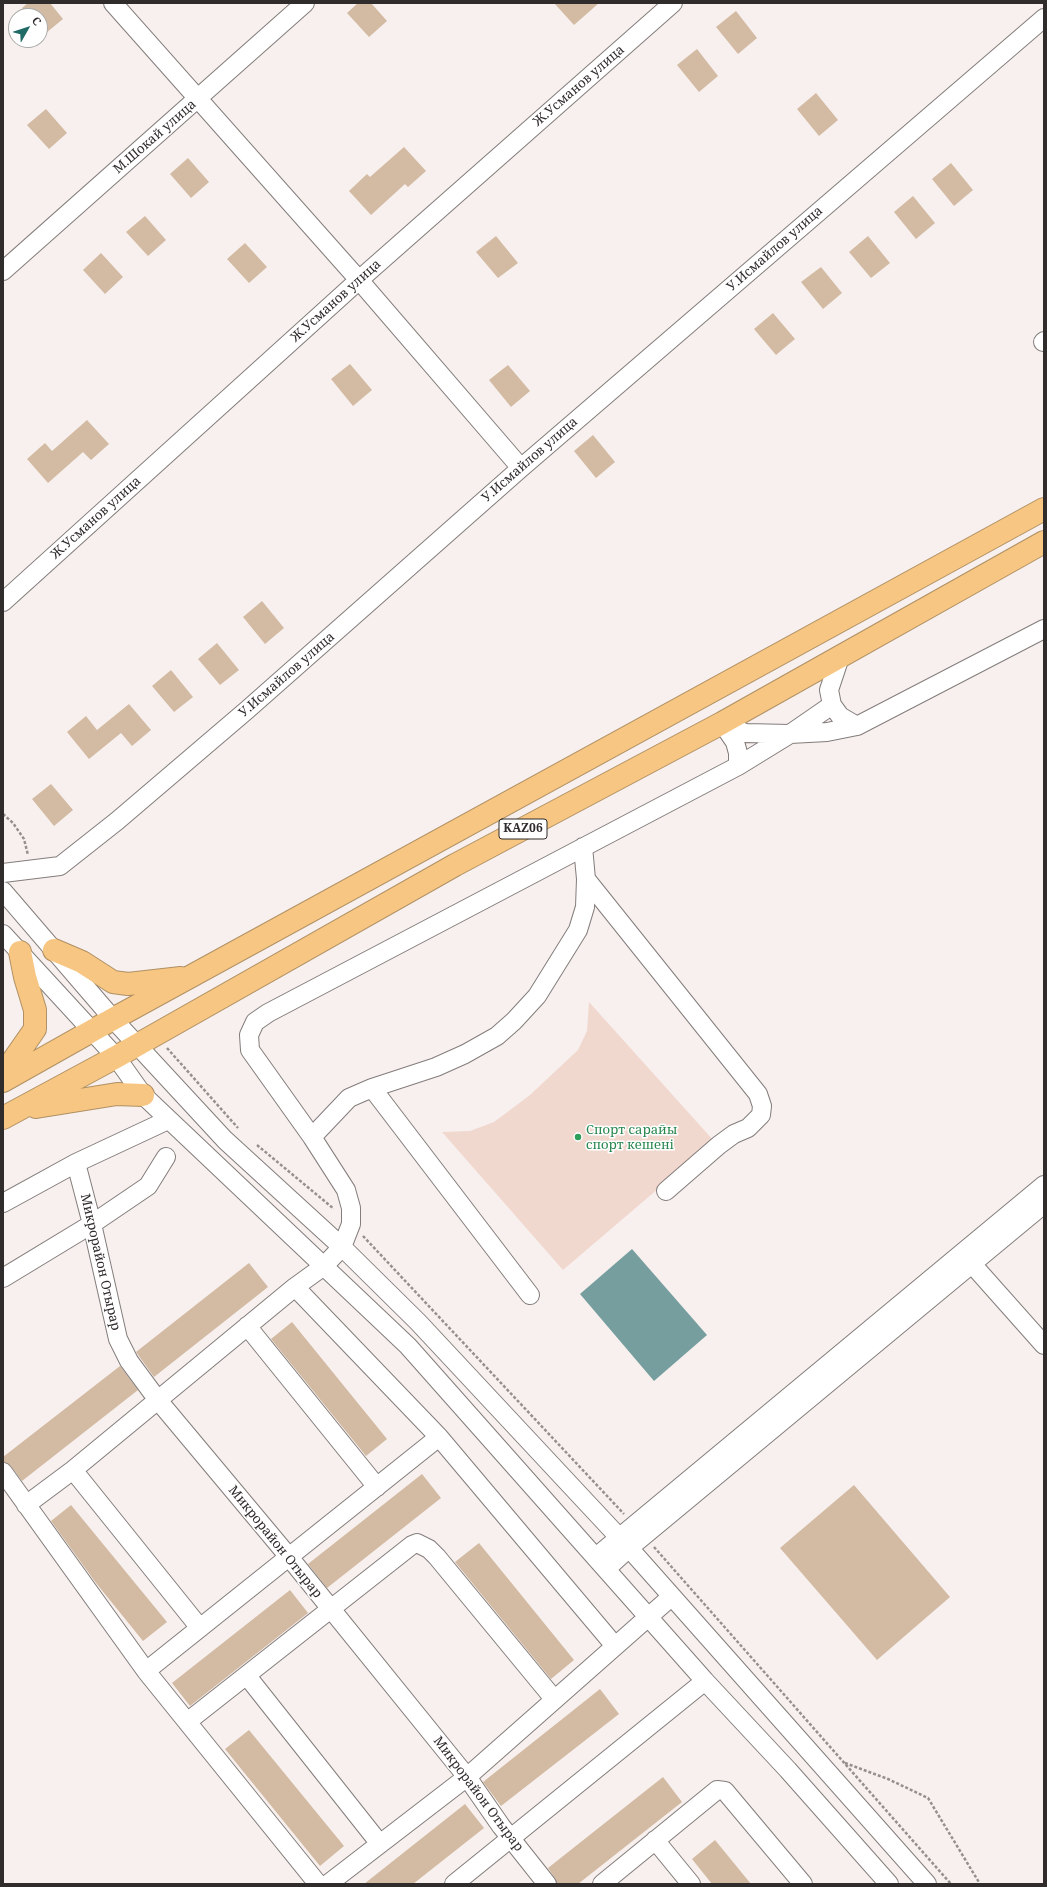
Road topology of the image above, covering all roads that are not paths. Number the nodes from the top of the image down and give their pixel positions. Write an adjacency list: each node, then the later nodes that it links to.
1 (113, 3): 5 (street)
2 (305, 3): 5 (street, М.Шокай улица)
3 (673, 3): 7 (street, Ж.Усманов улица)
4 (1044, 18): 8 (street, У.Исмайлов улица)
5 (197, 100): 6 (street, М.Шокай улица); 7 (street)
6 (3, 271)
7 (358, 280): 8 (street); 11 (street, Ж.Усманов улица)
8 (521, 468): 22 (street, У.Исмайлов улица)
9 (1044, 509): 19 (highway, KАZ06)
10 (1044, 542): 13 (highway, KАZ06)
11 (3, 602)
12 (1044, 629): 16 (street)
13 (840, 657): 14 (street); 15 (highway, KАZ06)
14 (832, 705): 16 (street); 17 (street)
15 (722, 723): 17 (street); 18 (street); 21 (highway, KАZ06)
16 (857, 726): 17 (street)
17 (790, 734): 18 (street)
18 (738, 766): 20 (street)
19 (441, 840): 21 (highway); 28 (highway, KАZ06)
20 (583, 848): 23 (street); 39 (street)
21 (455, 866): 31 (highway, KАZ06)
22 (3, 874)
23 (586, 879): 35 (street); 43 (street)
24 (3, 891): 26 (street)
25 (3, 934): 27 (street)
26 (54, 950): 28 (highway); 29 (street)
27 (20, 952): 30 (street); 33 (highway)
28 (192, 977): 29 (highway, KАZ06)
29 (113, 1019): 30 (highway, KАZ06); 31 (street)
30 (93, 1032): 32 (street); 34 (highway, KАZ06)
31 (137, 1045): 32 (highway, KАZ06); 47 (street)
32 (116, 1057): 36 (street); 37 (highway, KАZ06)
33 (3, 1075)
34 (3, 1081)
35 (372, 1088): 39 (street); 52 (street)
36 (143, 1095): 37 (highway); 38 (street)
37 (10, 1114)
38 (168, 1120): 41 (street); 49 (street)
39 (312, 1137): 47 (street)
40 (166, 1157): 46 (street)
41 (76, 1163): 44 (street); 46 (street, Микрорайон Отырар)
42 (1044, 1185): 61 (street)
43 (666, 1191)
44 (3, 1203)
45 (1044, 1204): 48 (street)
46 (92, 1224): 50 (street); 55 (street, Микрорайон Отырар)
47 (342, 1247): 49 (street); 61 (street)
48 (972, 1264): 54 (street); 61 (street)
49 (324, 1266): 51 (street); 63 (street)
50 (3, 1278)
51 (295, 1287): 53 (street); 56 (street)
52 (530, 1295)
53 (246, 1326): 55 (street); 59 (street)
54 (1044, 1345)
55 (158, 1399): 57 (street); 62 (street, Микрорайон Отырар)
56 (439, 1437): 59 (street); 68 (street)
57 (73, 1470): 60 (street); 67 (street)
58 (3, 1472): 60 (street)
59 (377, 1487): 62 (street)
60 (26, 1505): 69 (street)
61 (624, 1543): 63 (street); 64 (street)
62 (289, 1557): 65 (street, Микрорайон Отырар); 67 (street)
63 (601, 1563): 66 (street)
64 (671, 1597): 66 (street); 74 (street)
65 (330, 1610): 70 (street); 72 (street); 76 (street, Микрорайон Отырар)
66 (649, 1616): 68 (street); 71 (street)
67 (200, 1628): 69 (street)
68 (615, 1646): 72 (street)
69 (146, 1671): 73 (street)
70 (247, 1676): 73 (street); 79 (street)
71 (705, 1681): 75 (street); 77 (street)
72 (554, 1699): 76 (street)
73 (188, 1722): 80 (street)
74 (809, 1752): 75 (street); 88 (street)
75 (788, 1770): 87 (street)
76 (466, 1777): 77 (street, Микрорайон Отырар); 79 (street)
77 (511, 1838): 82 (street); 83 (street, Микрорайон Отырар)
78 (656, 1840): 84 (street); 85 (street); 86 (street)
79 (380, 1844): 81 (street)
80 (318, 1884)
81 (328, 1884)
82 (454, 1884)
83 (547, 1884)
84 (602, 1884)
85 (691, 1884)
86 (803, 1884)
87 (889, 1884)
88 (927, 1884)

